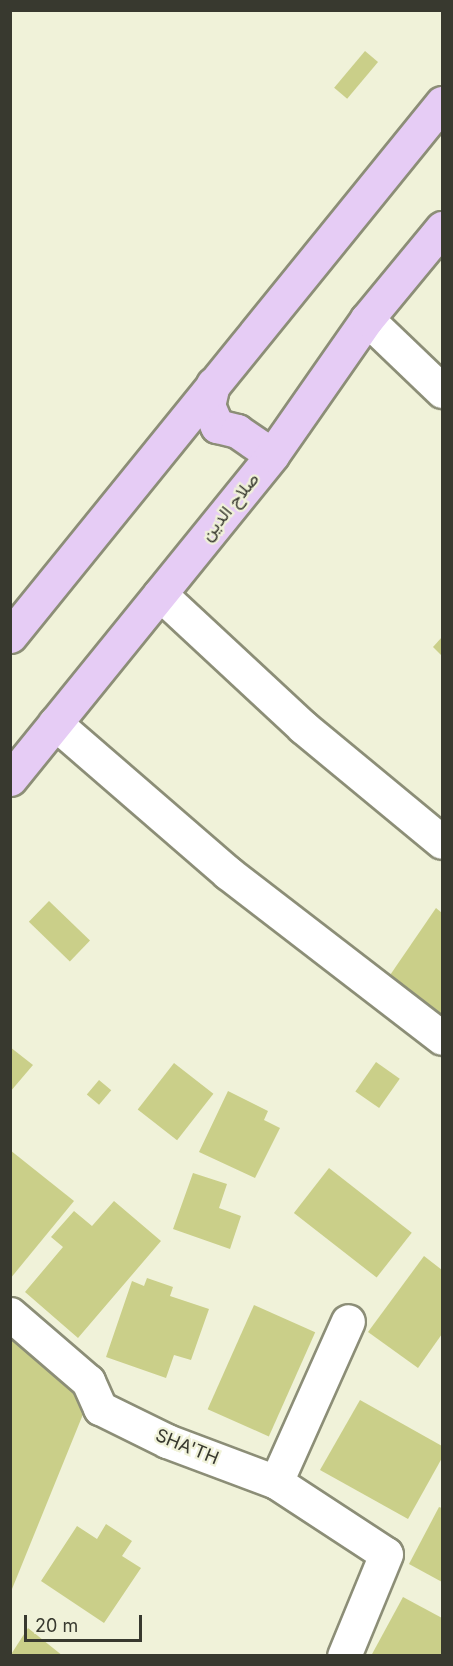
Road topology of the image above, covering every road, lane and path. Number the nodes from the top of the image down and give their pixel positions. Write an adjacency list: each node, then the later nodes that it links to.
1 (442, 103): 4 (highway)
2 (442, 228): 3 (highway, صلاح الدين)
3 (367, 319): 5 (street); 6 (highway, صلاح الدين)
4 (213, 384): 6 (highway); 8 (highway)
5 (442, 391)
6 (272, 455): 7 (highway, صلاح الدين)
7 (160, 594): 9 (highway, صلاح الدين); 11 (street)
8 (10, 636)
9 (55, 723): 10 (highway, صلاح الدين); 12 (street)
10 (10, 779)
11 (442, 842)
12 (442, 1038)
13 (10, 1314): 15 (street, SHA'TH)
14 (348, 1321): 15 (street)
15 (276, 1482): 16 (street, SHA'TH)
16 (344, 1656)

